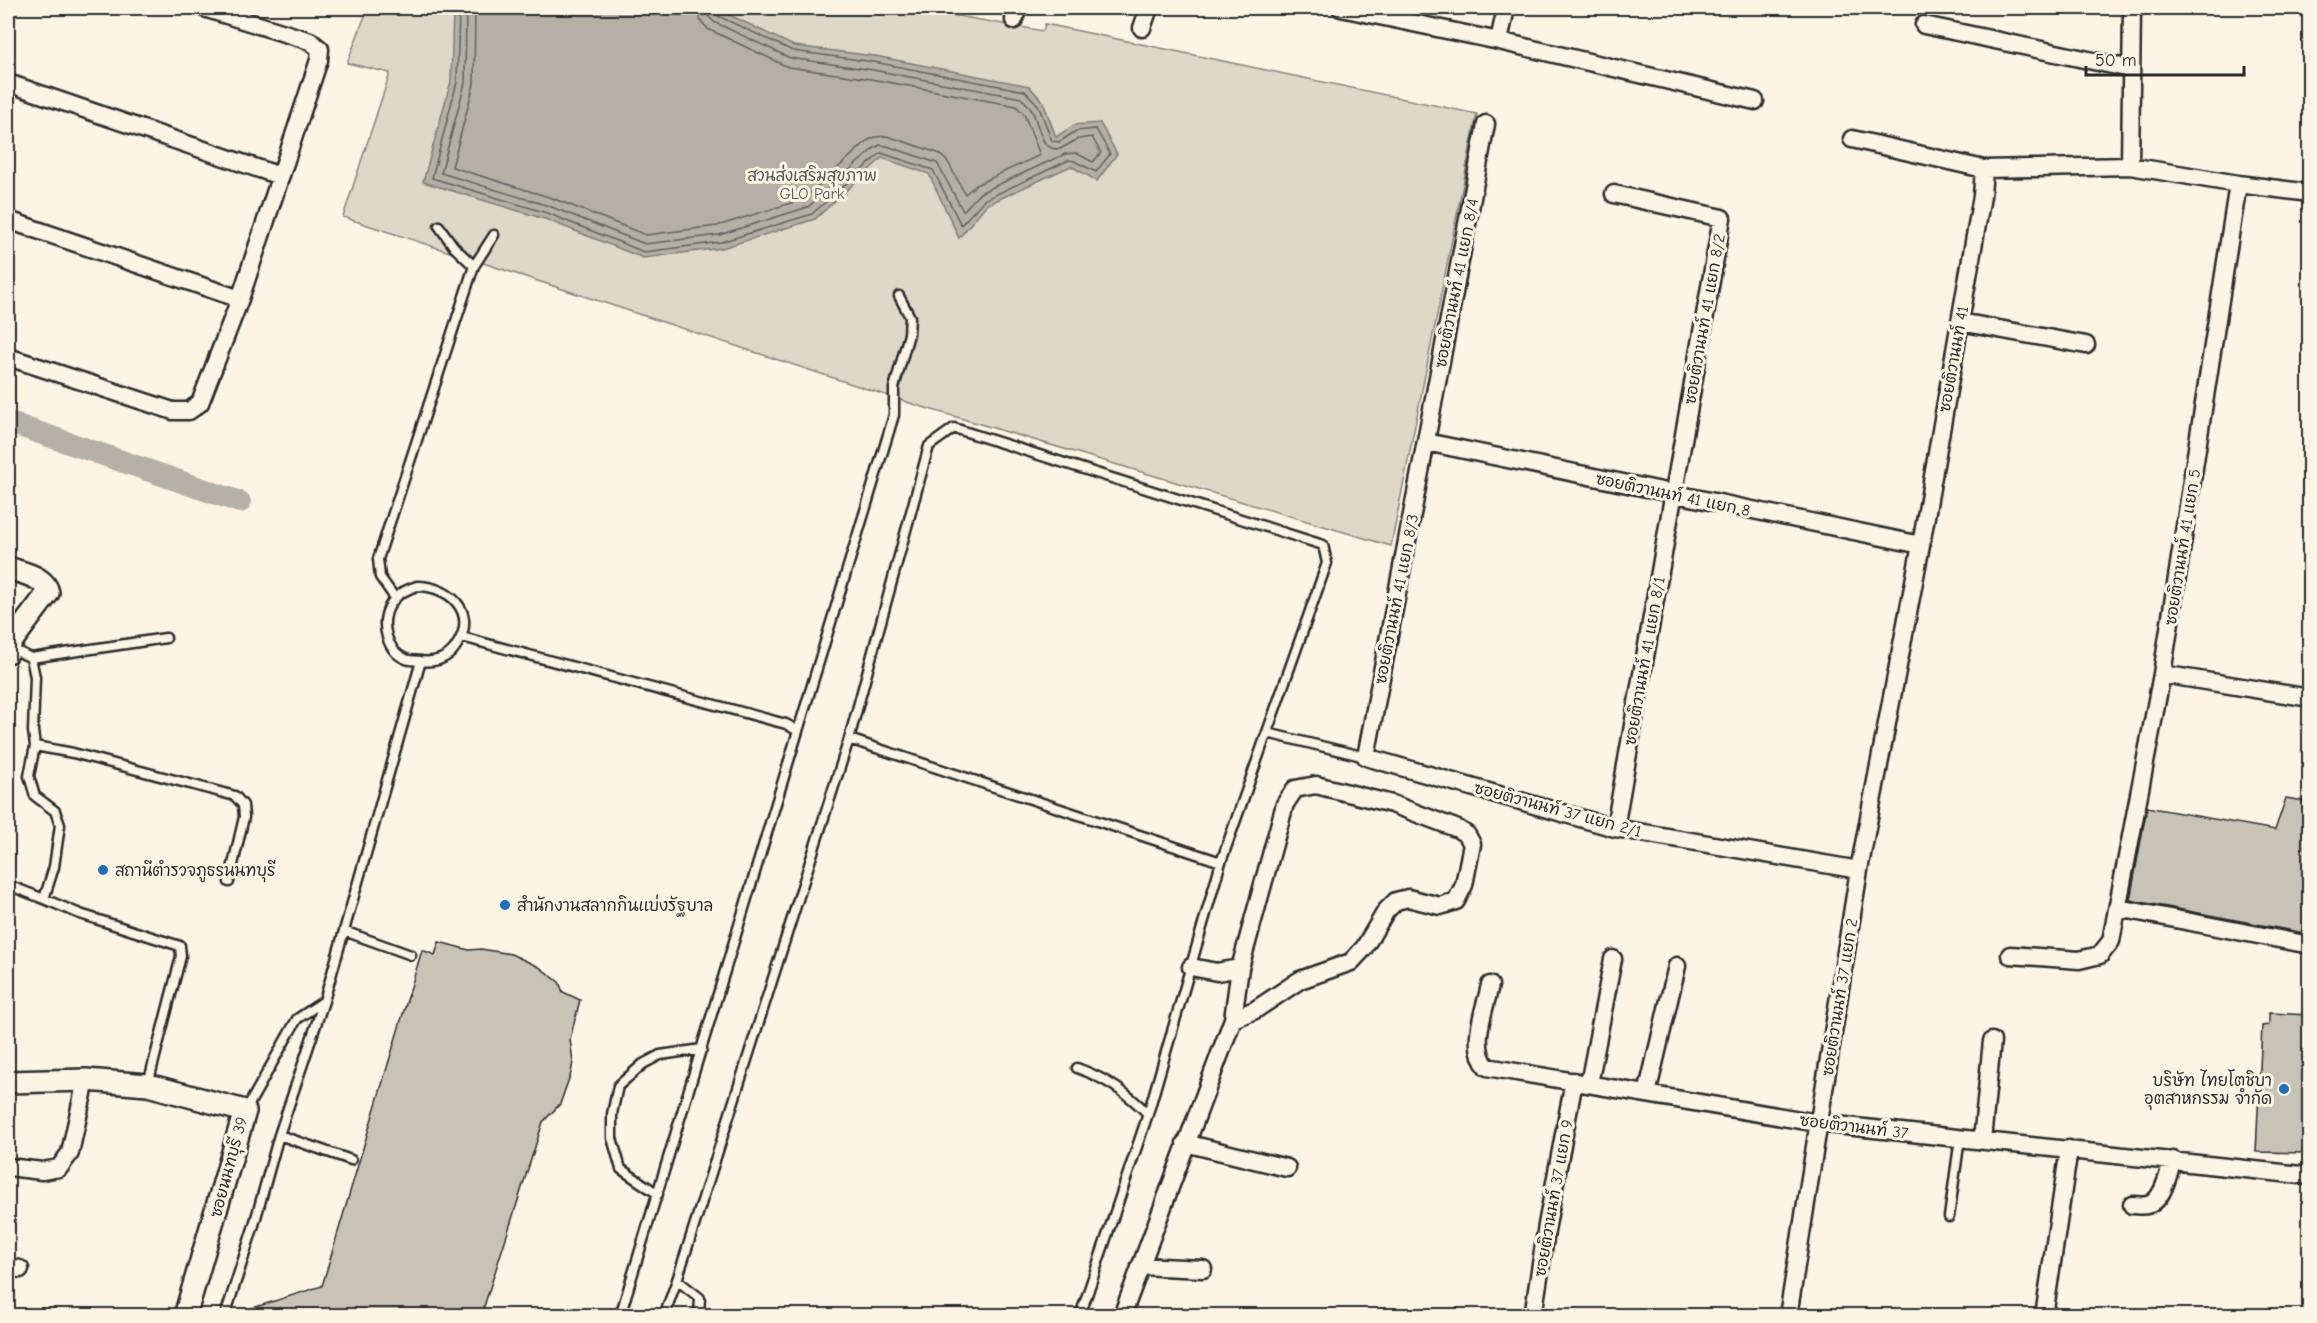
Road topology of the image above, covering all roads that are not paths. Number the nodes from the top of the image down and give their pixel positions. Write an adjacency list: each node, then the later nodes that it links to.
1 (204, 8): 16 (street)
2 (1149, 8): 7 (street)
3 (1506, 8): 8 (street)
4 (2132, 8): 9 (street)
5 (1351, 9): 8 (street)
6 (1924, 25): 9 (street)
7 (1142, 28)
8 (1499, 41): 11 (street)
9 (2131, 69): 14 (street)
10 (8, 83): 16 (street)
11 (1755, 101)
12 (1486, 124): 29 (street, ซอยติวานนท์ 41 แยก 8/4)
13 (1852, 139): 15 (street)
14 (2130, 166): 15 (street); 17 (street)
15 (1984, 169): 26 (street, ซอยติวานนท์ 41)
16 (280, 176): 25 (street)
17 (2238, 184): 18 (street); 40 (street, ซอยติวานนท์ 41 แยก 5)
18 (2310, 193)
19 (1614, 194): 30 (street, ซอยติวานนท์ 41 แยก 8/2)
20 (8, 220): 25 (street)
21 (439, 226): 23 (lane)
22 (494, 235): 23 (lane)
23 (474, 266): 33 (lane)
24 (899, 296): 42 (lane)
25 (240, 298): 28 (street)
26 (1960, 322): 27 (street); 31 (street, ซอยติวานนท์ 41)
27 (2086, 345)
28 (8, 357)
29 (1426, 442): 30 (street, ซอยติวานนท์ 41 แยก 8); 46 (street, ซอยติวานนท์ 41 แยก 8/3)
30 (1674, 494): 31 (street, ซอยติวานนท์ 41 แยก 8); 47 (street, ซอยติวานนท์ 41 แยก 8/1)
31 (1921, 545): 49 (street, ซอยติวานนท์ 41)
32 (8, 568): 36 (street)
33 (395, 598): 34 (lane); 39 (lane)
34 (462, 637): 39 (lane); 42 (lane)
35 (166, 638): 38 (lane)
36 (8, 646): 37 (street); 38 (lane)
37 (8, 652)
38 (31, 658): 45 (lane)
39 (421, 661): 54 (lane)
40 (2162, 674): 41 (street); 53 (street, ซอยติวานนท์ 41 แยก 5)
41 (2310, 698)
42 (798, 730): 66 (lane)
43 (1267, 733): 44 (lane); 46 (lane); 48 (lane)
44 (849, 739): 48 (lane); 91 (lane)
45 (35, 746): 50 (lane); 52 (lane)
46 (1366, 757): 47 (street, ซอยติวานนท์ 37 แยก 2/1)
47 (1615, 828): 49 (street, ซอยติวานนท์ 37 แยก 2/1)
48 (1221, 862): 60 (lane)
49 (1859, 870): 75 (street, ซอยติวานนท์ 37 แยก 2)
50 (229, 882)
51 (8, 885): 52 (lane)
52 (44, 899): 71 (lane)
53 (2118, 908): 55 (street); 57 (street, ซอยติวานนท์ 41 แยก 5)
54 (344, 931): 56 (lane); 63 (lane)
55 (2310, 945)
56 (411, 955)
57 (2010, 955)
58 (1613, 959): 70 (street, ซอยติวานนท์ 37 แยก 9)
59 (1677, 966): 72 (street)
60 (1191, 967): 61 (street); 74 (lane)
61 (1240, 968): 64 (street); 64 (street)
62 (1490, 985): 70 (street, ซอยติวานนท์ 37)
63 (324, 1001): 73 (lane); 76 (lane)
64 (1233, 1019): 79 (street)
65 (1992, 1041): 78 (street)
66 (702, 1049): 86 (lane); 86 (lane)
67 (1077, 1068): 74 (lane)
68 (86, 1080): 69 (street, ซอยนนทบุรี 39); 71 (street, ซอยนนทบุรี 39); 83 (street)
69 (8, 1082)
70 (1582, 1083): 72 (street, ซอยติวานนท์ 37); 99 (street, ซอยติวานนท์ 37 แยก 9)
71 (148, 1085): 73 (street, ซอยนนทบุรี 39)
72 (1647, 1094): 75 (street, ซอยติวานนท์ 37)
73 (245, 1111): 92 (street, ซอยนนทบุรี 39)
74 (1148, 1114): 97 (lane)
75 (1818, 1124): 77 (street, ซอยติวานนท์ 37); 100 (street, ซอยติวานนท์ 37 แยก 2)
76 (279, 1135): 81 (lane); 93 (lane)
77 (1960, 1138): 78 (street, ซอยติวานนท์ 37); 88 (lane)
78 (1982, 1140): 80 (street, ซอยติวานนท์ 37)
79 (1185, 1143): 84 (street); 89 (street)
80 (2069, 1149): 82 (street, ซอยติวานนท์ 37); 101 (street)
81 (351, 1160)
82 (2173, 1160): 85 (street, ซอยติวานนท์ 37); 87 (street)
83 (8, 1167)
84 (1287, 1168)
85 (2310, 1176)
86 (658, 1194): 94 (lane)
87 (2132, 1205)
88 (1949, 1217)
89 (1140, 1266): 90 (street); 98 (street)
90 (1203, 1269)
91 (677, 1280): 95 (lane); 96 (lane)
92 (185, 1316)
93 (225, 1316)
94 (620, 1316)
95 (664, 1316)
96 (699, 1316)
97 (1080, 1316)
98 (1122, 1316)
99 (1533, 1316)
100 (1788, 1316)
101 (2044, 1316)

